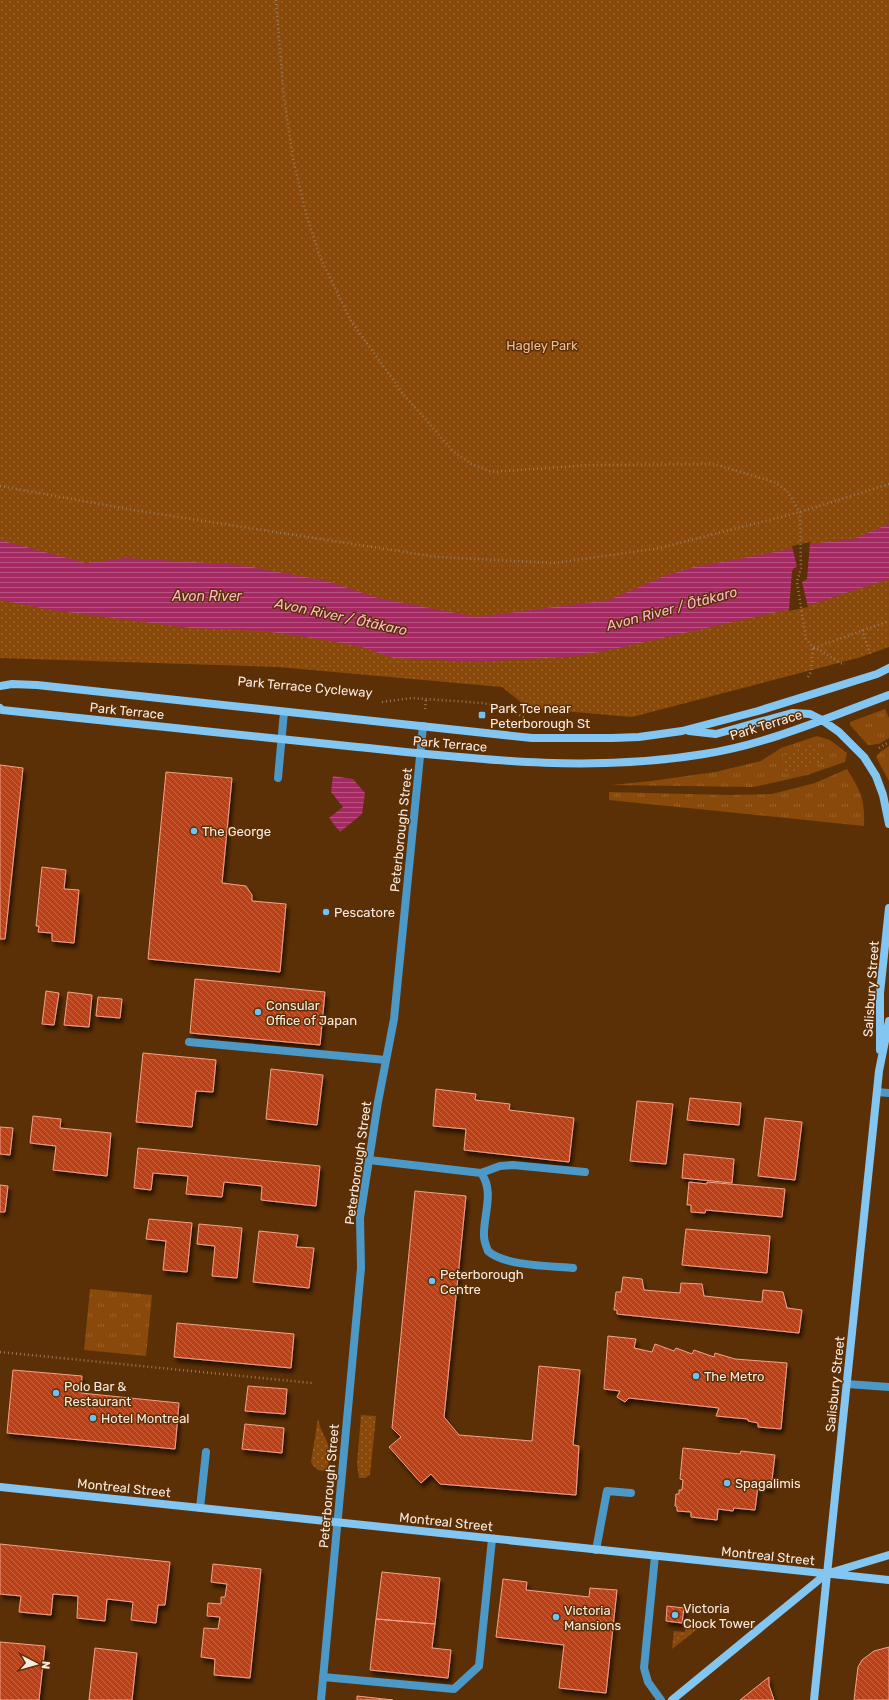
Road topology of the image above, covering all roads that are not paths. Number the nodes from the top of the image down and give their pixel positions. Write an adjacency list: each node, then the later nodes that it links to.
1 (889, 668): 8 (street, Park Terrace)
2 (0, 686): 5 (street, Park Terrace)
3 (889, 695): 6 (street, Park Terrace)
4 (0, 708): 9 (street, Park Terrace)
5 (284, 712): 7 (street, Park Terrace); 9 (street)
6 (822, 720): 8 (street); 10 (street, Park Terrace); 12 (street)
7 (423, 726): 8 (street, Park Terrace); 10 (street, Peterborough Street)
8 (682, 731)
9 (281, 739): 10 (street, Park Terrace); 11 (street)
10 (420, 753): 16 (street, Peterborough Street)
11 (278, 778)
12 (889, 824)
13 (889, 908): 17 (street, Salisbury Street)
14 (889, 1021): 17 (street, Salisbury Street)
15 (189, 1042): 16 (street)
16 (386, 1060): 20 (street, Peterborough Street)
17 (879, 1071): 18 (street, Salisbury Street)
18 (877, 1092): 19 (street); 24 (street, Salisbury Street)
19 (889, 1093)
20 (369, 1160): 22 (street); 30 (street, Peterborough Street)
21 (585, 1172): 22 (street)
22 (481, 1173): 23 (street)
23 (572, 1268)
24 (847, 1384): 25 (street); 35 (street, Salisbury Street)
25 (889, 1387)
26 (206, 1452): 29 (street)
27 (0, 1487): 29 (street, Montreal Street)
28 (631, 1493): 32 (street)
29 (200, 1508): 30 (street, Montreal Street)
30 (338, 1523): 31 (street, Montreal Street); 37 (street, Peterborough Street)
31 (492, 1539): 32 (street, Montreal Street); 37 (street)
32 (596, 1550): 34 (street, Montreal Street)
33 (889, 1555): 35 (street)
34 (655, 1556): 35 (street, Montreal Street); 39 (street)
35 (826, 1574): 36 (street, Montreal Street); 40 (street); 41 (street, Salisbury Street)
36 (889, 1580)
37 (323, 1677): 38 (street, Peterborough Street)
38 (321, 1700)
39 (661, 1700)
40 (672, 1700)
41 (814, 1700)

